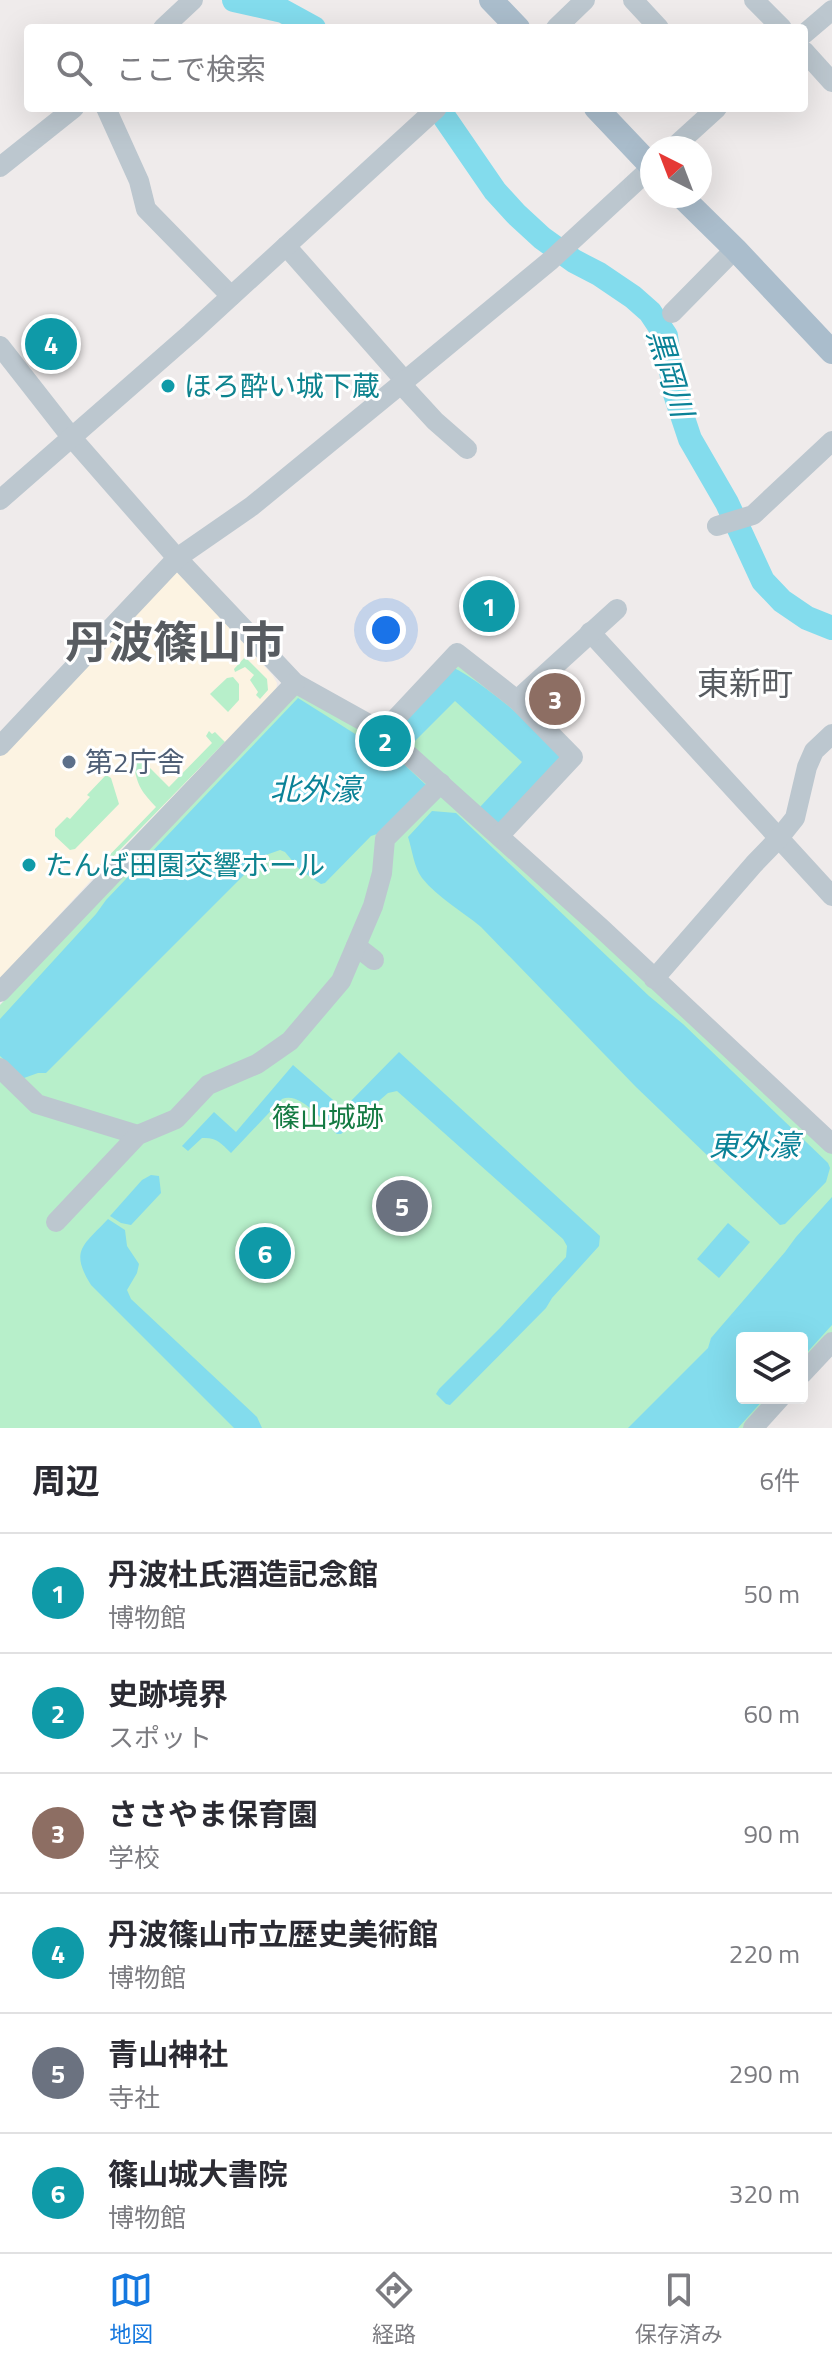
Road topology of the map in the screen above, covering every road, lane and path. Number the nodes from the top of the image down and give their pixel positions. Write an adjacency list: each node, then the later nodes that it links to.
1 (193, 0): 7 (street)
2 (491, 0): 8 (main road)
3 (585, 0): 9 (street)
4 (633, 0): 10 (street)
5 (754, 0): 11 (street)
6 (832, 10): 12 (street)
7 (167, 24)
8 (514, 24)
9 (560, 24)
10 (655, 24)
11 (778, 24)
12 (808, 31)
13 (808, 55): 14 (street)
14 (832, 82)
15 (69, 112): 22 (street)
16 (108, 112): 27 (street)
17 (600, 112): 21 (main road)
18 (713, 112): 20 (street)
19 (430, 114): 25 (street)
20 (686, 136)
21 (640, 154)
22 (0, 167)
23 (640, 178): 31 (street)
24 (693, 208): 26 (main road)
25 (286, 246): 27 (street); 31 (street)
26 (735, 249): 28 (street); 30 (main road)
27 (231, 296): 32 (street)
28 (672, 313)
29 (0, 346): 32 (street)
30 (832, 352)
31 (403, 382): 34 (street); 37 (street)
32 (72, 438): 35 (street); 37 (street)
33 (832, 441): 36 (street)
34 (467, 449)
35 (0, 500)
36 (729, 523)
37 (177, 558): 40 (street); 44 (street)
38 (617, 609): 39 (street)
39 (590, 632): 41 (street); 47 (street)
40 (295, 683): 42 (street); 52 (street)
41 (517, 700): 42 (street); 46 (street)
42 (383, 732): 45 (street)
43 (832, 734): 47 (street)
44 (0, 746)
45 (441, 783): 46 (street); 49 (street)
46 (499, 836): 51 (street)
47 (779, 838): 48 (street); 51 (street)
48 (832, 896)
49 (356, 946): 50 (street); 54 (street)
50 (374, 960)
51 (654, 979): 55 (street)
52 (0, 992)
53 (0, 1068): 54 (street)
54 (138, 1135): 56 (street)
55 (832, 1144)
56 (56, 1222)
57 (832, 1342): 58 (street)
58 (808, 1368)
59 (775, 1404): 60 (street)
60 (753, 1428)

